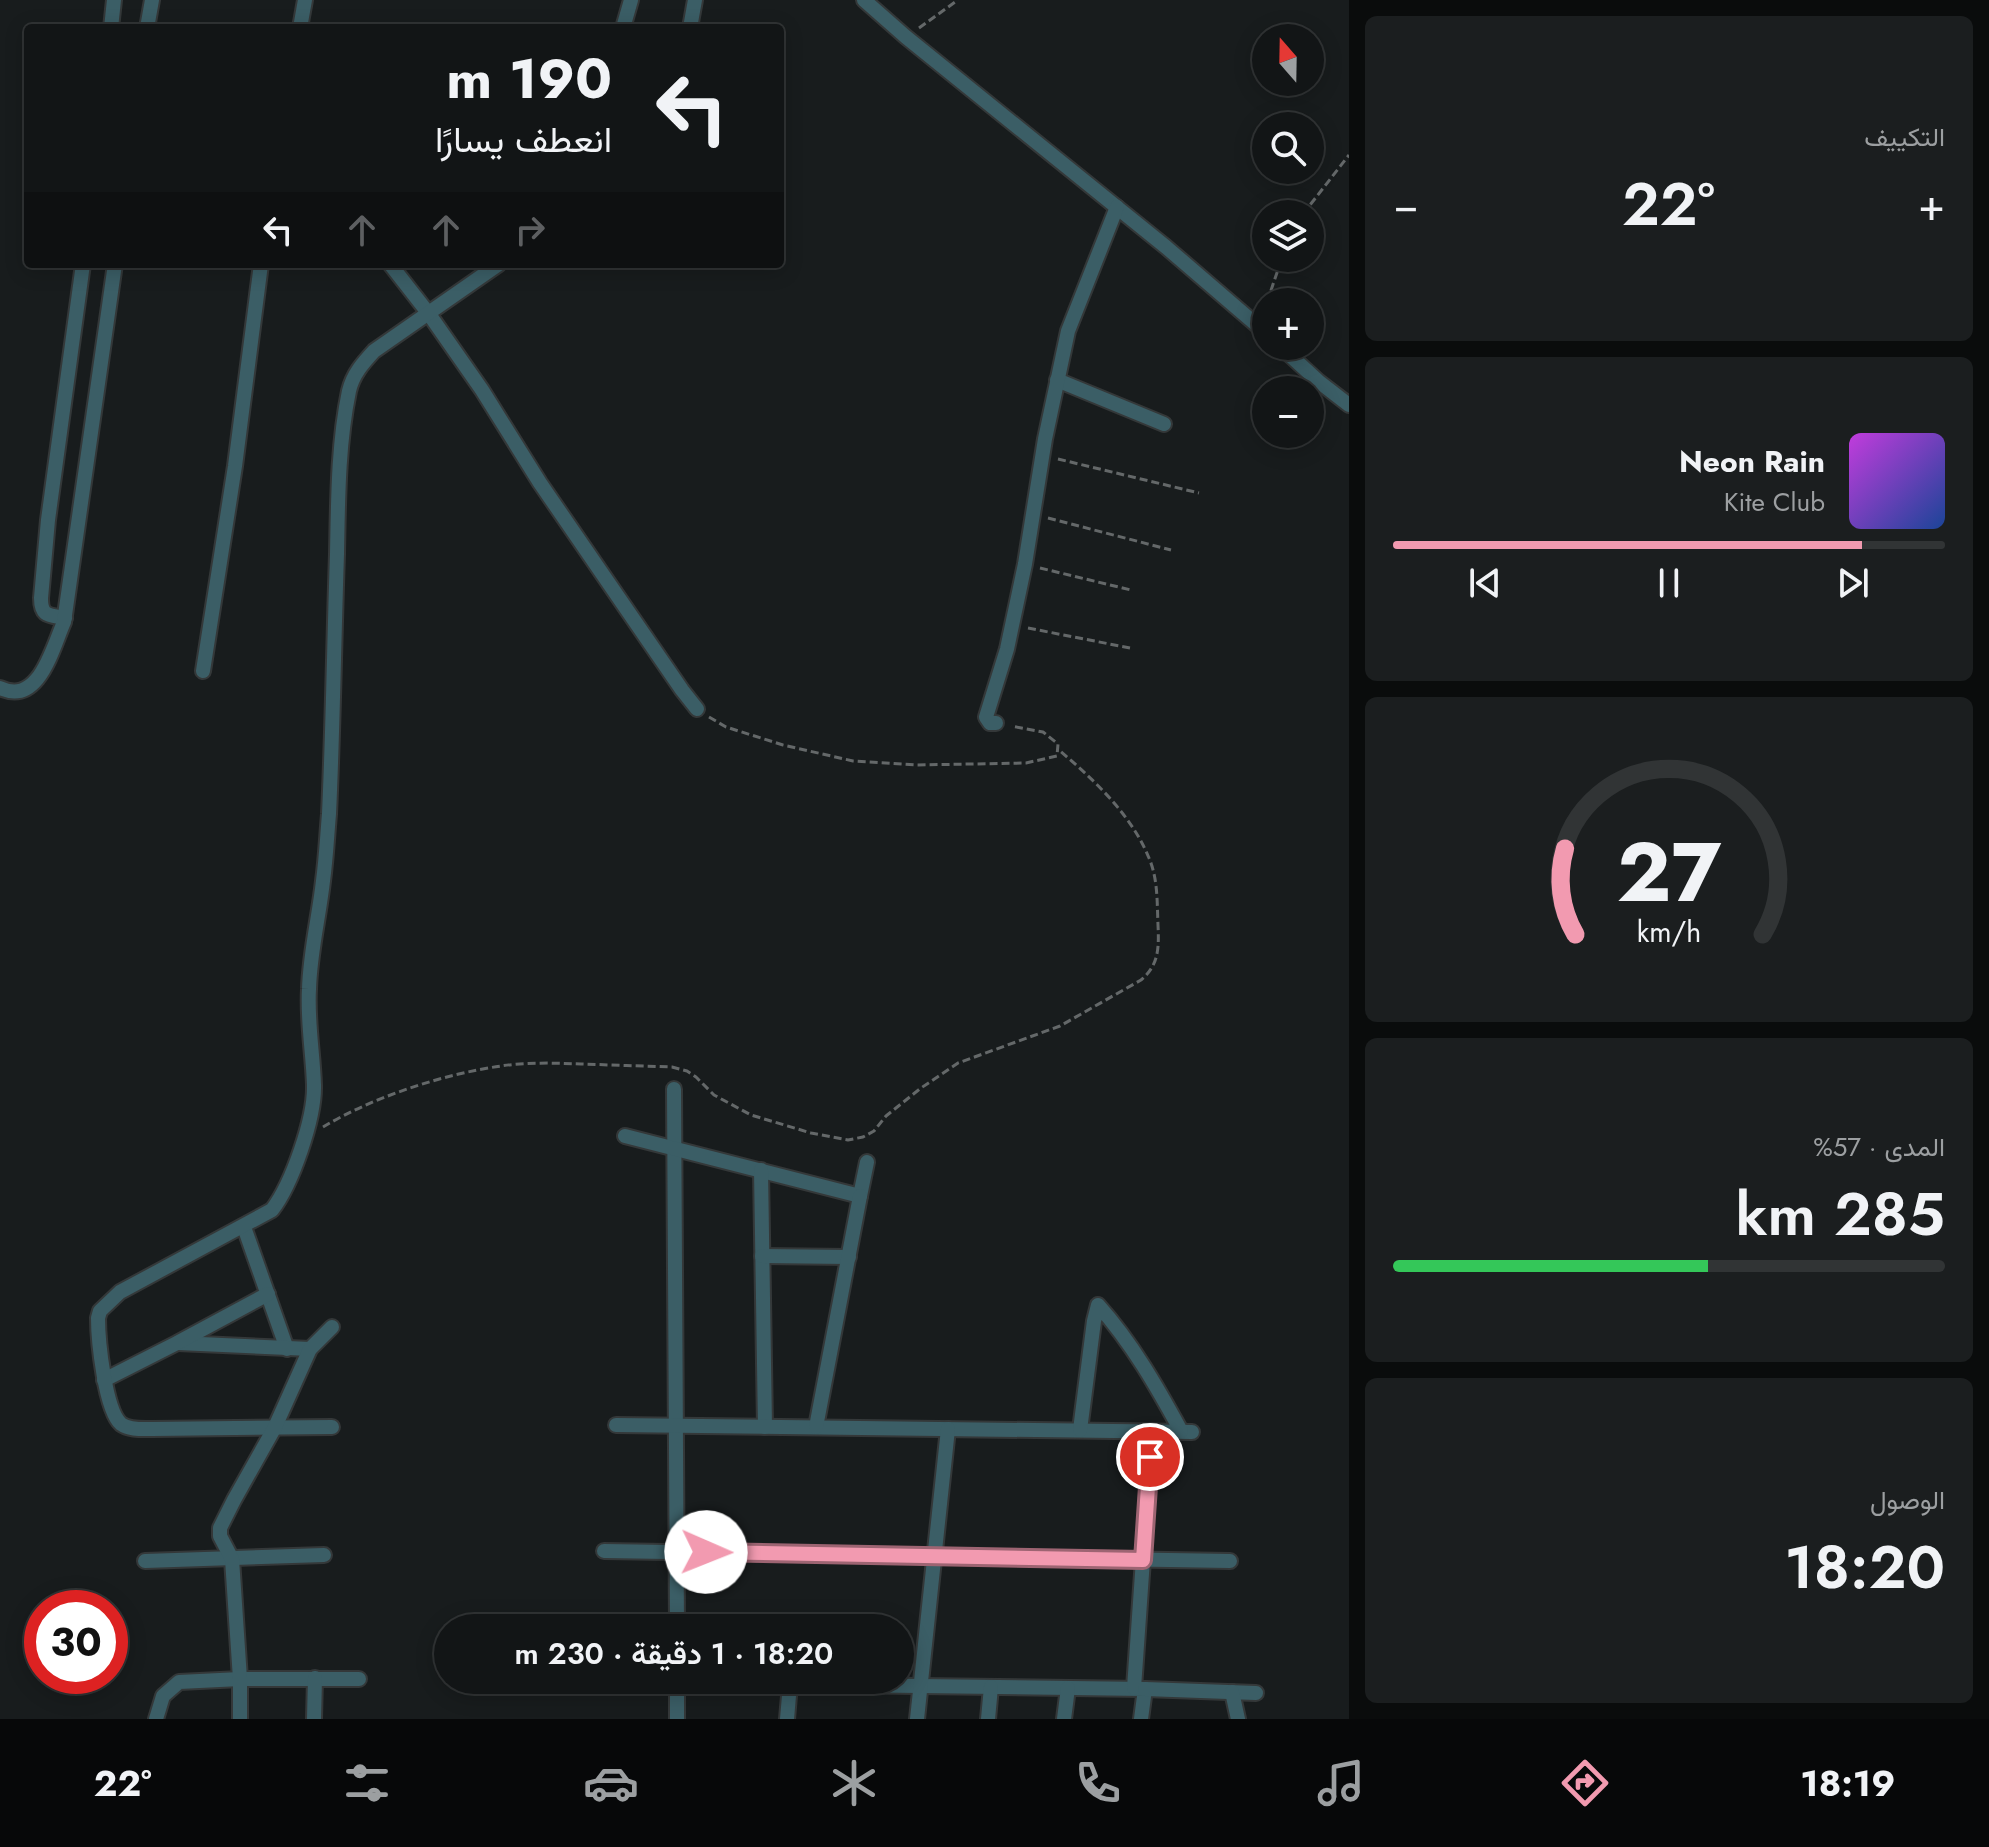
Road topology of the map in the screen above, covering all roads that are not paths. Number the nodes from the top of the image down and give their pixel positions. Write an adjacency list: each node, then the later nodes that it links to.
1 (114, 0): 7 (street)
2 (152, 0): 8 (street)
3 (305, 0): 9 (street)
4 (631, 0): 10 (street)
5 (695, 0): 11 (street)
6 (864, 0): 12 (street)
7 (111, 24)
8 (148, 24)
9 (301, 24)
10 (624, 24)
11 (691, 24)
12 (1117, 207): 19 (street); 21 (street)
13 (82, 268): 24 (street)
14 (114, 268): 24 (street)
15 (260, 268): 25 (street)
16 (393, 268): 18 (street)
17 (493, 268): 18 (street)
18 (429, 314): 27 (street); 35 (street)
19 (1252, 321)
20 (1295, 360): 22 (street)
21 (1057, 380): 23 (street); 28 (street)
22 (1349, 405)
23 (1164, 424)
24 (65, 618): 26 (street)
25 (203, 671)
26 (0, 688)
27 (697, 709)
28 (996, 723)
29 (674, 1089): 31 (street)
30 (625, 1136): 31 (street)
31 (674, 1149): 33 (street); 45 (street)
32 (867, 1162): 34 (street)
33 (761, 1170): 34 (street); 36 (street)
34 (860, 1196): 37 (street)
35 (244, 1227): 38 (street); 43 (street)
36 (762, 1256): 37 (street); 48 (street)
37 (849, 1257): 49 (street)
38 (268, 1294): 40 (street); 41 (street)
39 (332, 1327): 42 (street)
40 (177, 1343): 41 (street); 43 (street)
41 (287, 1349): 42 (street)
42 (310, 1349): 46 (street)
43 (104, 1380): 46 (street)
44 (616, 1425): 45 (street)
45 (676, 1426): 48 (street); 54 (street)
46 (275, 1427): 47 (street); 57 (street)
47 (332, 1427)
48 (765, 1427): 49 (street)
49 (816, 1427): 50 (street)
50 (948, 1429): 51 (street); 56 (street)
51 (1080, 1430): 52 (street); 52 (street)
52 (1152, 1431): 58 (street)
53 (604, 1551): 54 (street)
54 (677, 1552): 56 (street); 61 (street)
55 (324, 1555): 57 (street)
56 (934, 1556): 58 (street); 66 (street)
57 (232, 1559): 59 (street); 63 (street)
58 (1143, 1560): 60 (street); 69 (street)
59 (145, 1561)
60 (1230, 1561)
61 (677, 1614)
62 (315, 1678): 63 (street); 64 (street); 76 (street)
63 (240, 1679): 74 (street); 75 (street)
64 (359, 1679)
65 (914, 1686): 66 (street)
66 (920, 1686): 67 (street); 79 (street)
67 (991, 1687): 68 (street); 80 (street)
68 (1068, 1688): 69 (street); 81 (street)
69 (1139, 1688): 70 (street); 82 (street)
70 (1232, 1692): 71 (street); 83 (street)
71 (1256, 1693)
72 (677, 1694): 77 (street)
73 (789, 1694): 78 (street)
74 (156, 1719)
75 (240, 1719)
76 (314, 1719)
77 (677, 1719)
78 (787, 1719)
79 (917, 1719)
80 (988, 1719)
81 (1064, 1719)
82 (1141, 1719)
83 (1238, 1719)

